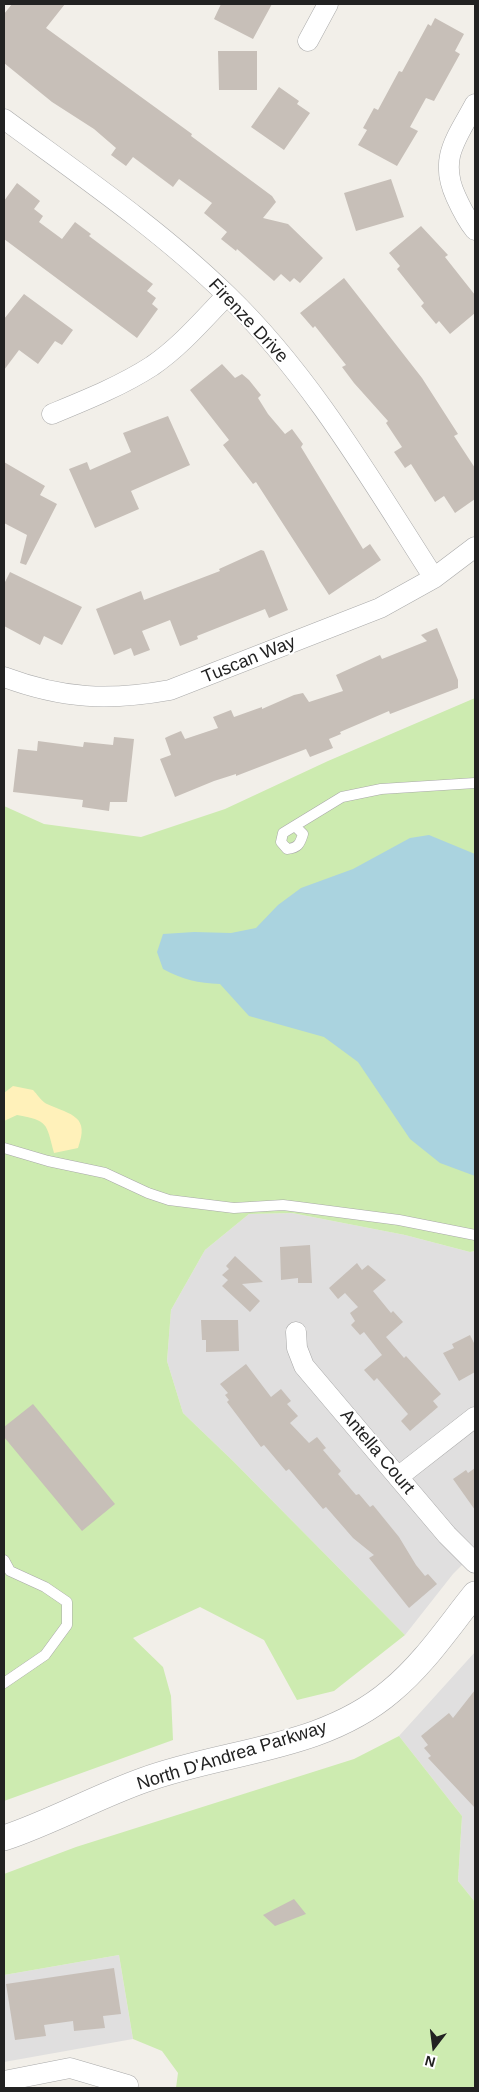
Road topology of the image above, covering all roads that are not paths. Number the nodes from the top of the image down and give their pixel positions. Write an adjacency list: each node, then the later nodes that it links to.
1 (328, 4): 2 (street)
2 (308, 41)
3 (475, 104): 5 (street)
4 (4, 119): 6 (street, Firenze Drive)
5 (475, 230)
6 (227, 295): 7 (street); 9 (street, Firenze Drive)
7 (52, 414)
8 (475, 547): 9 (street, Tuscan Way)
9 (434, 578): 10 (street, Tuscan Way)
10 (4, 677)
11 (475, 783): 12 (lane)
12 (295, 826)
13 (4, 1148): 14 (lane)
14 (475, 1235)
15 (296, 1332): 17 (street, Antella Court)
16 (475, 1417): 17 (street)
17 (398, 1477): 19 (street, Antella Court)
18 (4, 1560): 21 (lane)
19 (475, 1563)
20 (475, 1594): 22 (street, North D'Andrea Parkway)
21 (4, 1683)
22 (4, 1838)
23 (4, 2081): 24 (street)
24 (128, 2085)

